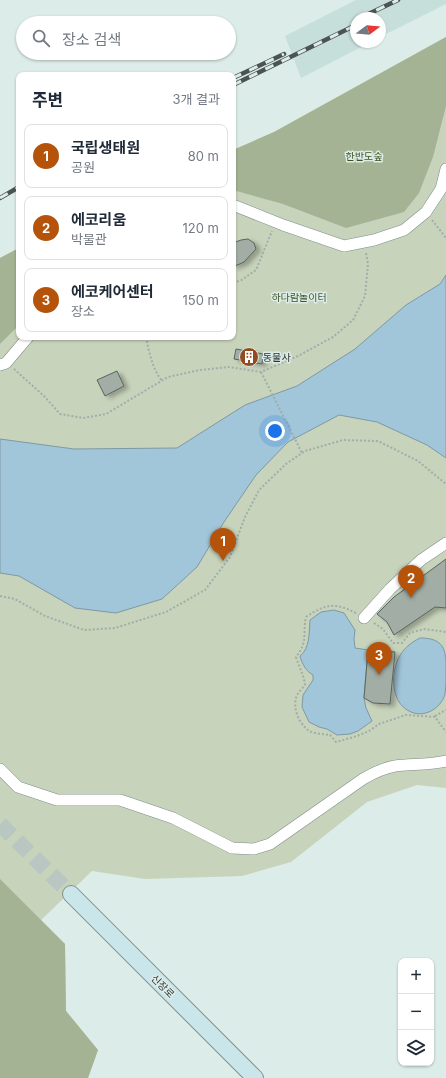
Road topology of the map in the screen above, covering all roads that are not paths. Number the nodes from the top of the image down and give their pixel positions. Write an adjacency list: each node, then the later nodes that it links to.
1 (446, 169): 2 (street)
2 (236, 206)
3 (25, 340): 4 (street)
4 (3, 364)
5 (446, 543): 6 (street)
6 (364, 618)
7 (446, 760): 8 (street)
8 (0, 769)
9 (71, 894): 10 (street, 신장로)
10 (255, 1078)

